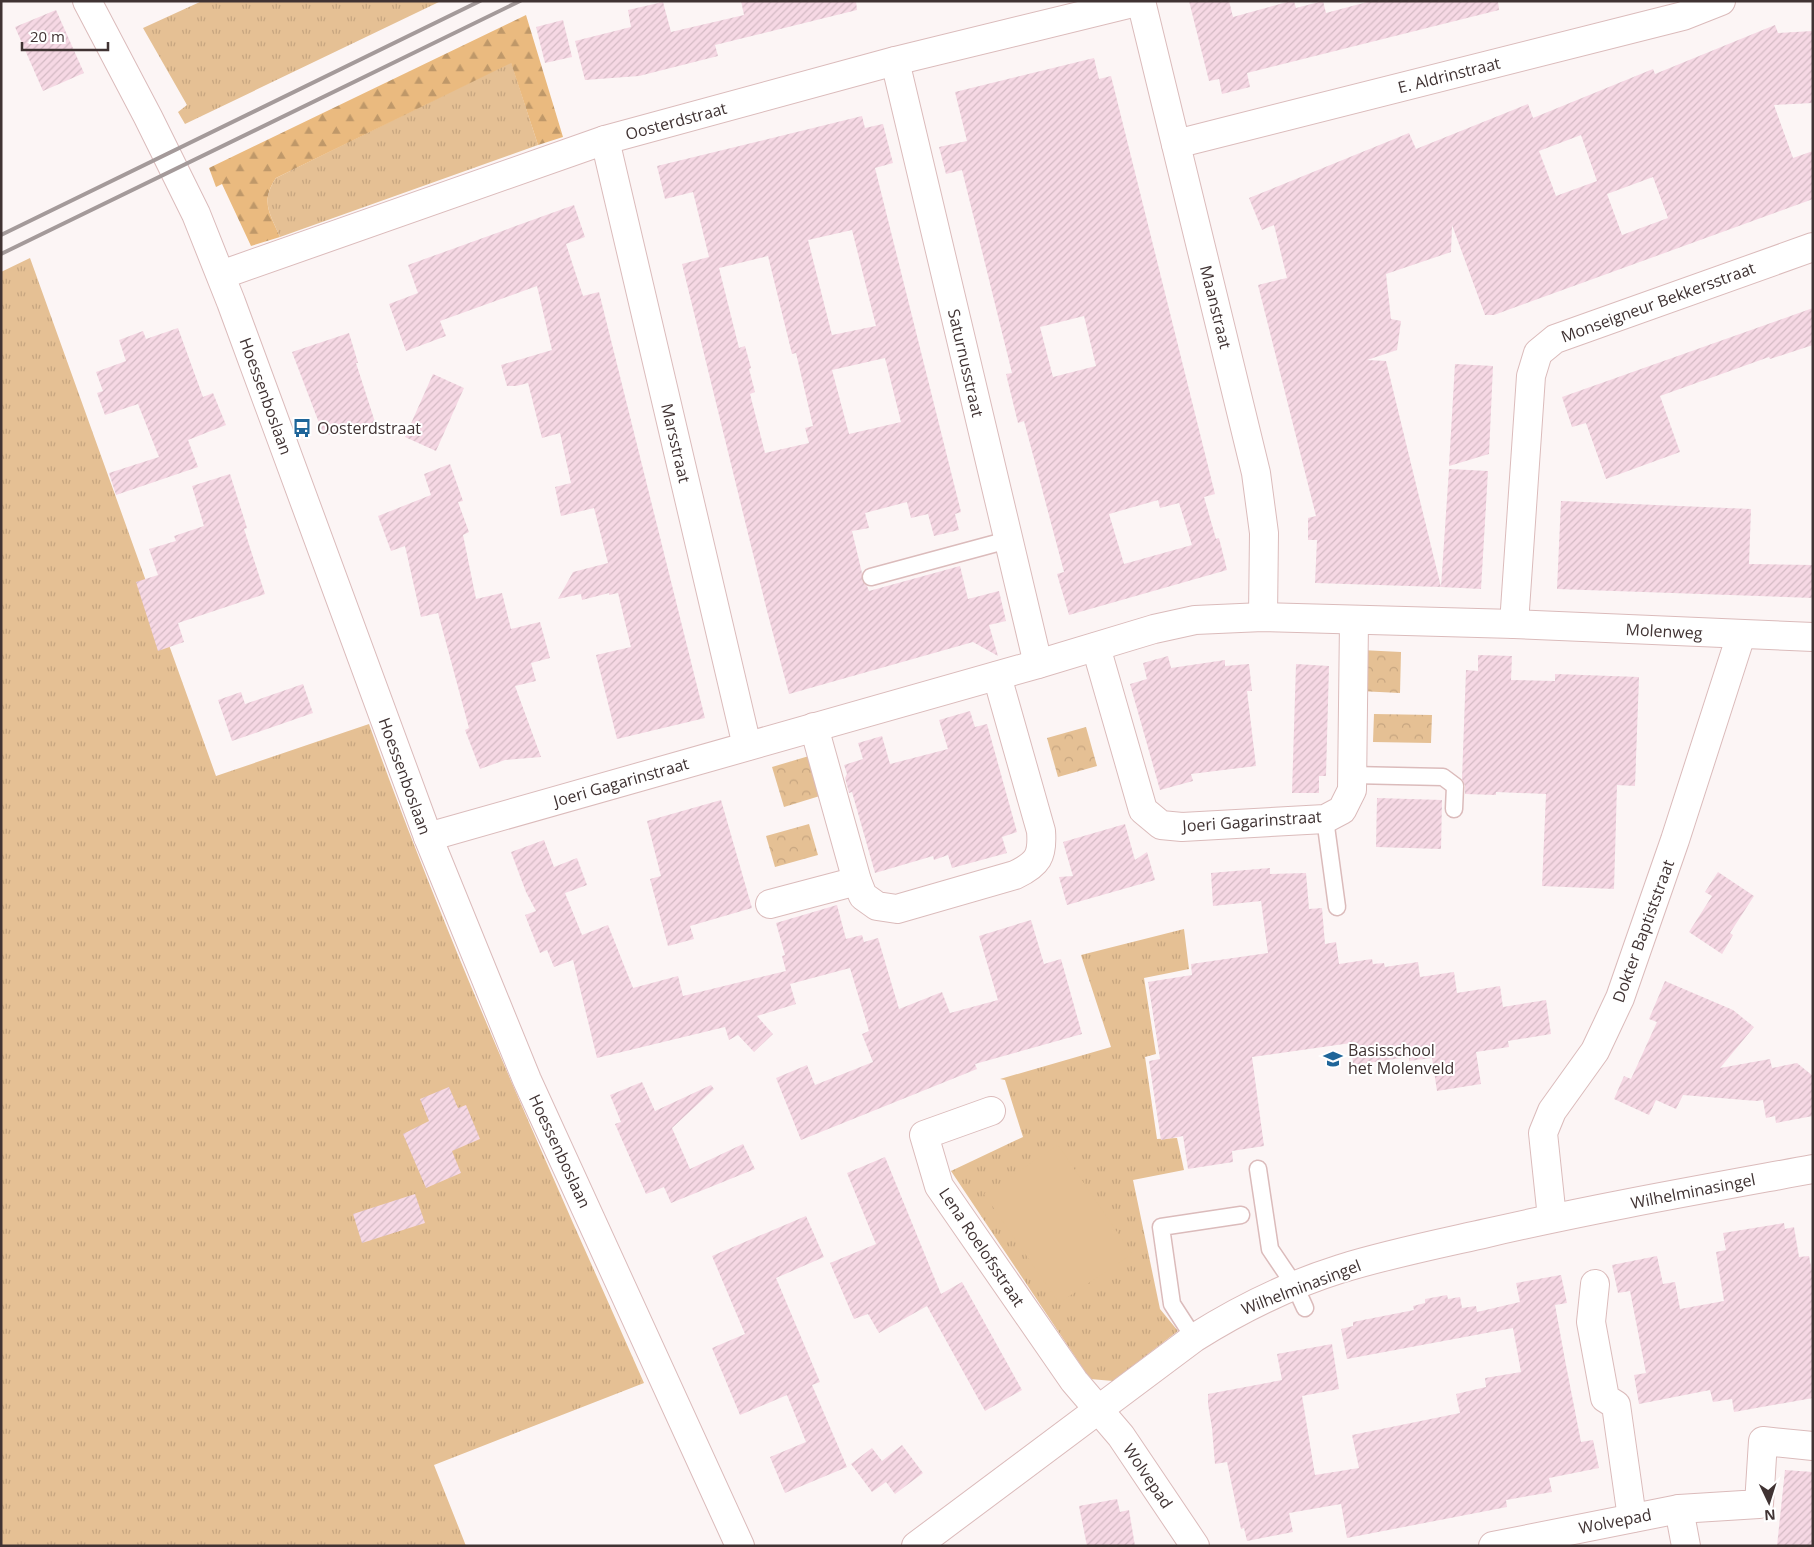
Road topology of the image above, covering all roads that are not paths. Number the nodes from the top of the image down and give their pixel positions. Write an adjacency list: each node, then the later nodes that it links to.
1 (87, 1): 9 (street, Hoessenboslaan)
2 (1141, 1): 5 (street, Oosterdstraat); 7 (street, Maanstraat)
3 (1721, 1): 4 (street, E. Aldrinstraat)
4 (1682, 9): 7 (street, E. Aldrinstraat)
5 (895, 61): 6 (street, Oosterdstraat); 10 (street, Saturnusstraat)
6 (605, 140): 9 (street, Oosterdstraat); 21 (street, Marsstraat)
7 (1176, 144): 12 (street, Maanstraat)
8 (1813, 246): 14 (street, Monseigneur Bekkersstraat)
9 (221, 275): 25 (street, Hoessenboslaan)
10 (1008, 540): 11 (lane); 18 (street, Saturnusstraat)
11 (871, 577)
12 (1263, 617): 13 (street, Joeri Gagarinstraat); 17 (street, Joeri Gagarinstraat)
13 (1354, 621): 14 (street, Joeri Gagarinstraat); 22 (street, Joeri Gagarinstraat)
14 (1514, 624): 15 (street, Molenweg)
15 (1740, 635): 16 (street, Molenweg); 33 (street, Dokter Baptiststraat)
16 (1813, 637)
17 (1096, 647): 18 (street, Joeri Gagarinstraat); 24 (street, Joeri Gagarinstraat)
18 (1038, 664): 19 (street, Joeri Gagarinstraat)
19 (997, 676): 20 (street, Joeri Gagarinstraat); 26 (street)
20 (814, 727): 21 (street, Joeri Gagarinstraat); 26 (street)
21 (747, 746): 25 (street, Joeri Gagarinstraat)
22 (1352, 775): 23 (lane); 24 (street, Joeri Gagarinstraat)
23 (1454, 809)
24 (1325, 818): 28 (lane)
25 (428, 837): 41 (street, Hoessenboslaan)
26 (857, 881): 27 (street)
27 (770, 904)
28 (1337, 907)
29 (991, 1111): 37 (street, Lena Roelofsstraat)
30 (1258, 1168): 35 (lane)
31 (1813, 1168): 33 (street, Wilhelminasingel)
32 (1241, 1215): 36 (lane)
33 (1552, 1218): 35 (street, Wilhelminasingel)
34 (1596, 1284): 40 (street)
35 (1300, 1297): 36 (street, Wilhelminasingel)
36 (1194, 1338): 37 (street, Wilhelminasingel)
37 (1097, 1409): 42 (street, Wilhelminasingel); 43 (street, Wolvepad)
38 (1813, 1446): 39 (street, Wolvepad)
39 (1679, 1509): 40 (street, Wolvepad); 45 (street)
40 (1632, 1518): 44 (street, Wolvepad)
41 (740, 1546)
42 (916, 1546)
43 (1195, 1546)
44 (1493, 1546)
45 (1686, 1546)

